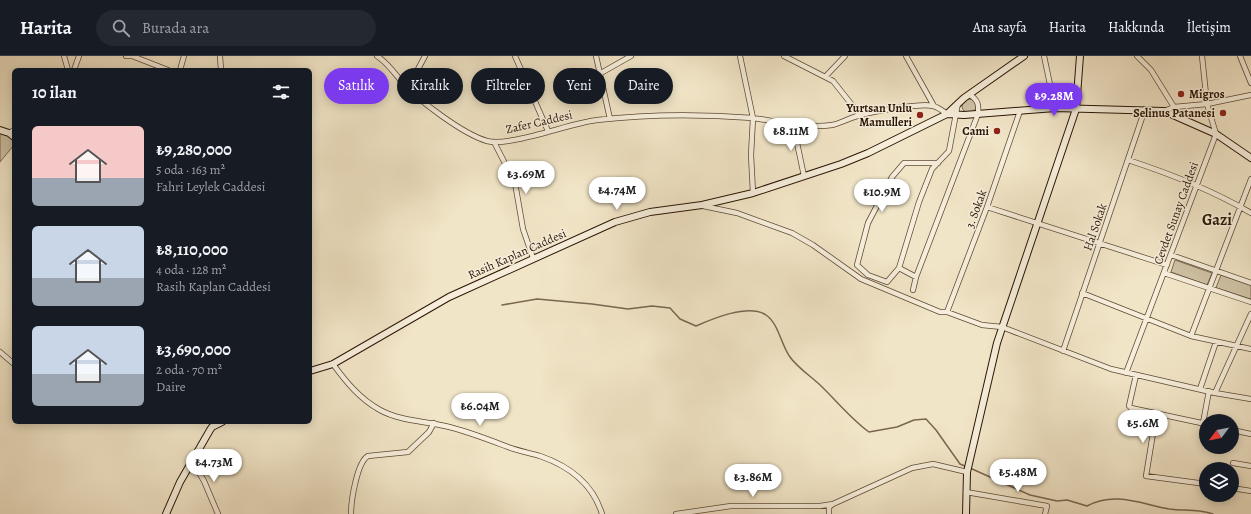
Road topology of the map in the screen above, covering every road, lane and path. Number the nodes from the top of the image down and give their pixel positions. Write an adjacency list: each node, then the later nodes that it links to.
1 (64, 56): 21 (street)
2 (79, 56): 22 (street)
3 (126, 56): 23 (street)
4 (184, 56): 24 (street)
5 (220, 56): 25 (street)
6 (377, 56): 29 (street, Zafer Caddesi)
7 (425, 56): 26 (street)
8 (515, 56): 53 (street)
9 (596, 56): 27 (street)
10 (631, 56): 28 (street)
11 (740, 56): 49 (street)
12 (784, 56): 30 (street)
13 (845, 56): 30 (street)
14 (906, 56): 38 (street)
15 (1024, 56): 32 (street, Rasih Kaplan Caddesi)
16 (1044, 56): 40 (street)
17 (1080, 56): 41 (street)
18 (1137, 56): 39 (street)
19 (1202, 56): 37 (street)
20 (1240, 56): 31 (street)
21 (67, 68)
22 (75, 68)
23 (163, 68)
24 (181, 68)
25 (221, 68)
26 (419, 68)
27 (600, 68)
28 (606, 70)
29 (397, 75)
30 (826, 76): 48 (street)
31 (1251, 83)
32 (970, 95): 35 (street, Rasih Kaplan Caddesi); 47 (street)
33 (1251, 95): 37 (street)
34 (606, 99): 50 (street)
35 (958, 103): 45 (street, Rasih Kaplan Caddesi); 46 (street)
36 (427, 104): 56 (street, Zafer Caddesi)
37 (1206, 104): 39 (street); 55 (street)
38 (934, 106): 45 (street); 48 (street, Zafer Caddesi)
39 (1174, 107): 43 (street)
40 (1055, 108): 41 (street); 44 (street)
41 (1076, 109): 42 (street); 68 (street)
42 (1145, 109): 43 (street); 58 (street, Hal Sokak)
43 (1164, 110): 55 (street)
44 (1020, 111): 47 (street); 66 (street, 3. Sokak)
45 (946, 114): 46 (street); 60 (street, Rasih Kaplan Caddesi)
46 (957, 114): 47 (street); 59 (street)
47 (978, 114): 76 (street)
48 (860, 115): 51 (street, Zafer Caddesi)
49 (753, 118): 50 (street, Zafer Caddesi); 51 (street, Zafer Caddesi); 63 (street)
50 (610, 119): 53 (street, Zafer Caddesi)
51 (793, 124): 60 (street)
52 (0, 130): 54 (street)
53 (548, 131): 56 (street, Zafer Caddesi)
54 (12, 133)
55 (1216, 134): 57 (street); 62 (street, Cevdet Sunay Caddesi)
56 (494, 142): 71 (street)
57 (1251, 158)
58 (1128, 160): 62 (street); 69 (street, Hal Sokak)
59 (938, 163): 73 (street); 73 (street)
60 (804, 176): 63 (street, Rasih Kaplan Caddesi)
61 (1251, 179): 65 (street)
62 (1197, 185): 65 (street); 70 (street, Cevdet Sunay Caddesi)
63 (753, 193): 64 (street, Rasih Kaplan Caddesi)
64 (702, 205): 71 (street, Rasih Kaplan Caddesi); 82 (street)
65 (1240, 206): 67 (street); 74 (street)
66 (988, 207): 68 (street); 82 (street, 3. Sokak)
67 (1251, 213)
68 (1038, 223): 69 (street); 85 (street)
69 (1100, 244): 72 (street); 80 (street, Hal Sokak)
70 (1171, 255): 72 (street, Cevdet Sunay Caddesi); 74 (street)
71 (533, 258): 93 (street, Rasih Kaplan Caddesi)
72 (1167, 265): 75 (street, Cevdet Sunay Caddesi)
73 (899, 268): 76 (street)
74 (1216, 271): 77 (street); 78 (street)
75 (1164, 273): 78 (street); 84 (street, Cevdet Sunay Caddesi)
76 (916, 277): 79 (street)
77 (1251, 283)
78 (1210, 289): 81 (street); 86 (street)
79 (914, 290)
80 (1082, 294): 84 (street); 90 (street, Hal Sokak)
81 (1251, 302)
82 (947, 312): 85 (street)
83 (1251, 314): 88 (street)
84 (1146, 319): 86 (street); 95 (street, Cevdet Sunay Caddesi)
85 (1002, 327): 90 (street); 111 (street)
86 (1192, 336): 87 (street)
87 (1216, 342): 88 (street); 97 (street)
88 (1237, 346): 89 (street); 99 (street)
89 (1251, 349)
90 (1064, 351): 95 (street)
91 (0, 352): 92 (street)
92 (12, 362)
93 (333, 364): 94 (street, Rasih Kaplan Caddesi); 103 (street)
94 (312, 370)
95 (1126, 373): 96 (street)
96 (1136, 375): 97 (street); 102 (street)
97 (1200, 389): 98 (street)
98 (1209, 391): 99 (street); 101 (street)
99 (1215, 393): 100 (street)
100 (1251, 399)
101 (1206, 414)
102 (1156, 415): 104 (street); 112 (street)
103 (434, 423): 119 (street); 120 (street)
104 (1199, 423)
105 (212, 424): 108 (street)
106 (1239, 431): 107 (street)
107 (1251, 434)
108 (192, 461): 117 (street); 118 (street)
109 (1239, 464): 110 (street)
110 (1251, 466)
111 (967, 472): 115 (street); 116 (street)
112 (1199, 483)
113 (1239, 489): 114 (street)
114 (1251, 491)
115 (966, 492): 123 (street); 124 (street)
116 (833, 504): 121 (street); 122 (street)
117 (166, 514)
118 (218, 514)
119 (350, 514)
120 (602, 514)
121 (676, 514)
122 (829, 514)
123 (966, 514)
124 (1045, 514)

